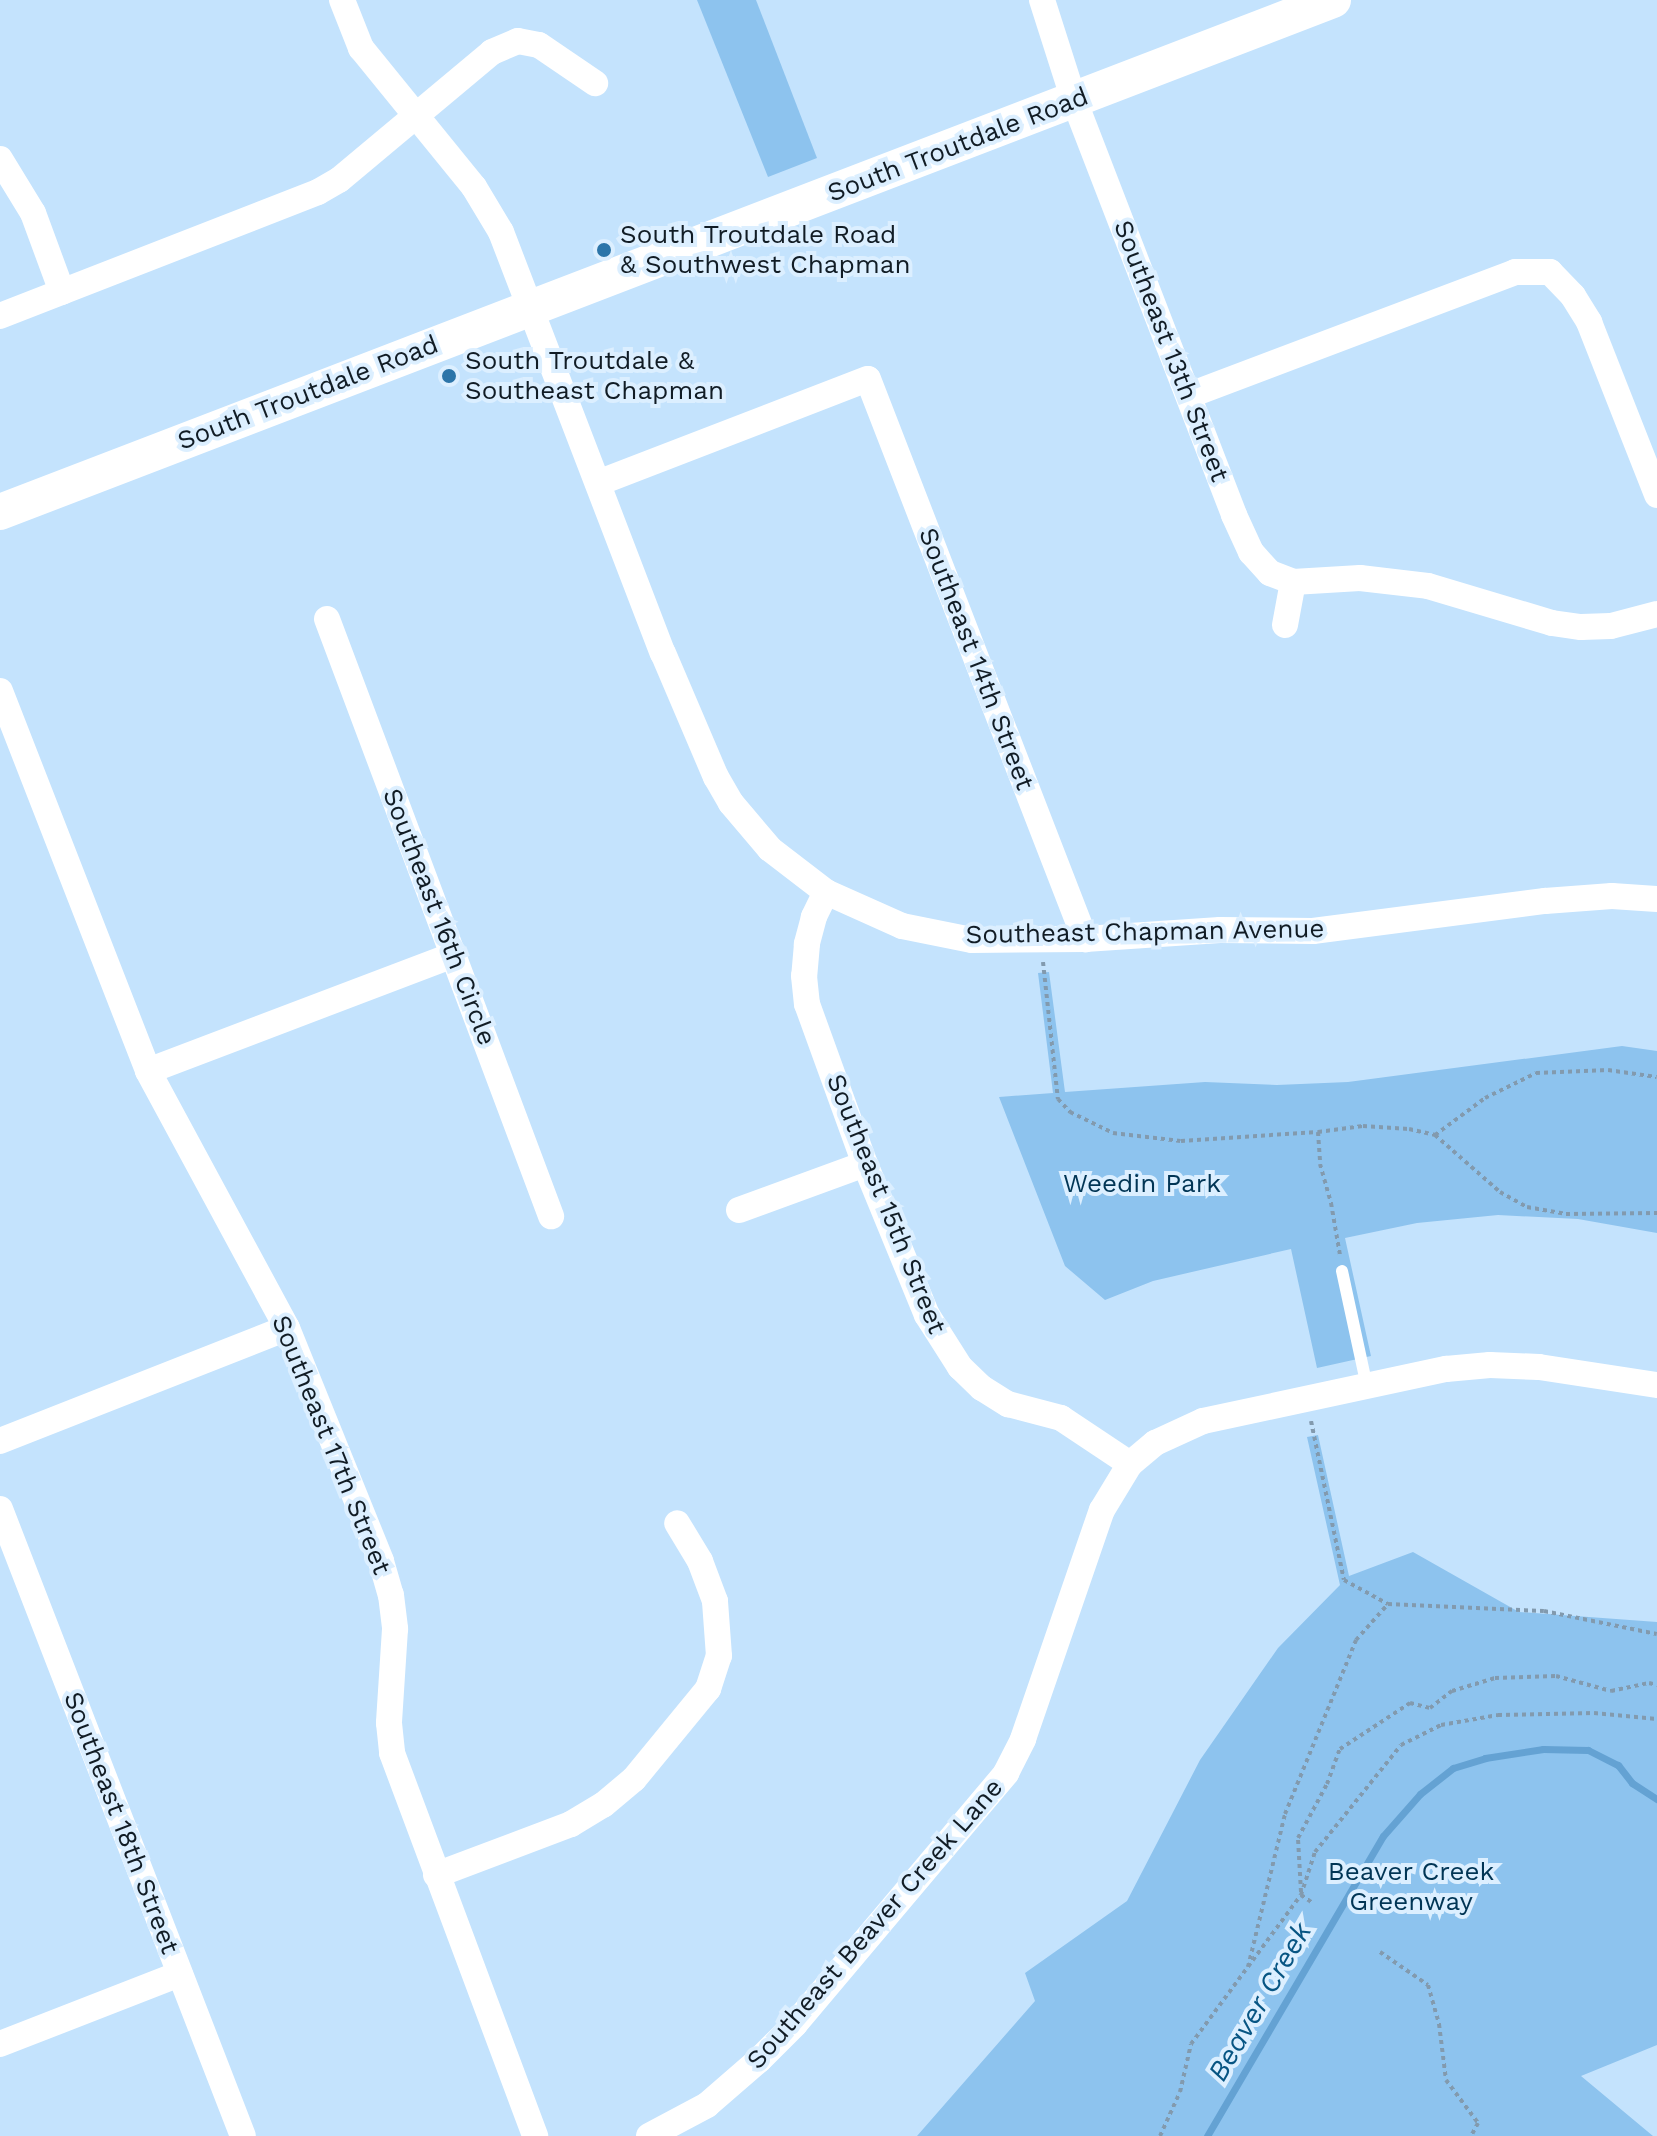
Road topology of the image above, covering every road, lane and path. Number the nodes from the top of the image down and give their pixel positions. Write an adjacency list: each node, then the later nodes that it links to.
1 (342, 0): 6 (street, Southeast Chapman Avenue)
2 (1042, 0): 5 (street, Southeast 13th Street)
3 (1333, 0): 5 (main road, South Troutdale Road)
4 (595, 83): 6 (street)
5 (1074, 100): 9 (main road, South Troutdale Road); 11 (street, Southeast 13th Street)
6 (413, 116): 8 (street); 9 (street, Southeast Chapman Avenue)
7 (0, 159): 8 (street)
8 (62, 292): 10 (street)
9 (530, 308): 13 (street, Southeast Chapman Avenue); 15 (main road, South Troutdale Road)
10 (0, 316)
11 (1190, 395): 12 (street); 16 (street, Southeast 13th Street)
12 (1649, 454): 14 (street)
13 (598, 483): 21 (street, Southeast Chapman Avenue); 24 (street, Southeast 14th Street)
14 (1657, 495)
15 (0, 512)
16 (1293, 582): 17 (street); 19 (street)
17 (1657, 614)
18 (327, 619): 25 (street, Southeast 16th Circle)
19 (1285, 625)
20 (0, 691): 26 (street, Southeast 17th Street)
21 (826, 892): 23 (street, Southeast Chapman Avenue); 30 (street, Southeast 15th Street)
22 (1657, 899): 24 (street, Southeast Chapman Avenue)
23 (1042, 939): 24 (street, Southeast Chapman Avenue); 28 (path)
24 (1085, 939)
25 (454, 955): 26 (street); 33 (street, Southeast 16th Circle)
26 (148, 1071): 35 (street, Southeast 17th Street)
27 (1657, 1077): 29 (path)
28 (1318, 1132): 29 (path); 34 (path)
29 (1435, 1135): 32 (path)
30 (865, 1164): 31 (street); 40 (street, Southeast 15th Street)
31 (739, 1210)
32 (1657, 1213)
33 (551, 1216)
34 (1342, 1271): 37 (lane)
35 (287, 1328): 39 (street); 47 (street, Southeast 17th Street)
36 (1657, 1385): 37 (street, Southeast Beaver Creek Lane)
37 (1367, 1387): 38 (street, Southeast Beaver Creek Lane)
38 (1308, 1399): 40 (street, Southeast Beaver Creek Lane); 43 (path)
39 (0, 1441)
40 (1130, 1464): 56 (street, Southeast Beaver Creek Lane)
41 (0, 1509): 52 (street, Southeast 18th Street)
42 (677, 1523): 47 (street)
43 (1388, 1604): 44 (path); 51 (path)
44 (1657, 1634)
45 (1657, 1685): 48 (path)
46 (1657, 1719): 48 (path)
47 (436, 1875): 55 (street, Southeast 17th Street)
48 (1301, 1895): 49 (path); 51 (path)
49 (1313, 1903)
50 (1380, 1952): 58 (path)
51 (1248, 1970): 57 (path)
52 (180, 1974): 53 (street); 54 (street, Southeast 18th Street)
53 (0, 2044)
54 (243, 2136)
55 (535, 2136)
56 (649, 2136)
57 (1160, 2136)
58 (1471, 2136)

